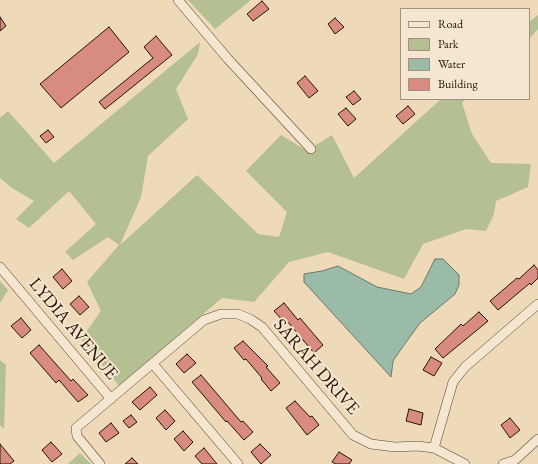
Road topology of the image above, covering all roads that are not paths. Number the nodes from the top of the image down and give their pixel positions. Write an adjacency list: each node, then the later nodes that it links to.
1 (178, 0): 2 (street)
2 (311, 149)
3 (0, 268): 6 (street, LYDIA AVENUE)
4 (538, 304): 8 (street)
5 (152, 364): 6 (street, SARAH DRIVE); 8 (street, SARAH DRIVE); 10 (street)
6 (111, 399): 9 (street, LYDIA AVENUE)
7 (538, 439): 12 (street)
8 (434, 448): 11 (street, SARAH DRIVE)
9 (100, 464)
10 (238, 464)
11 (466, 464)
12 (503, 464)

